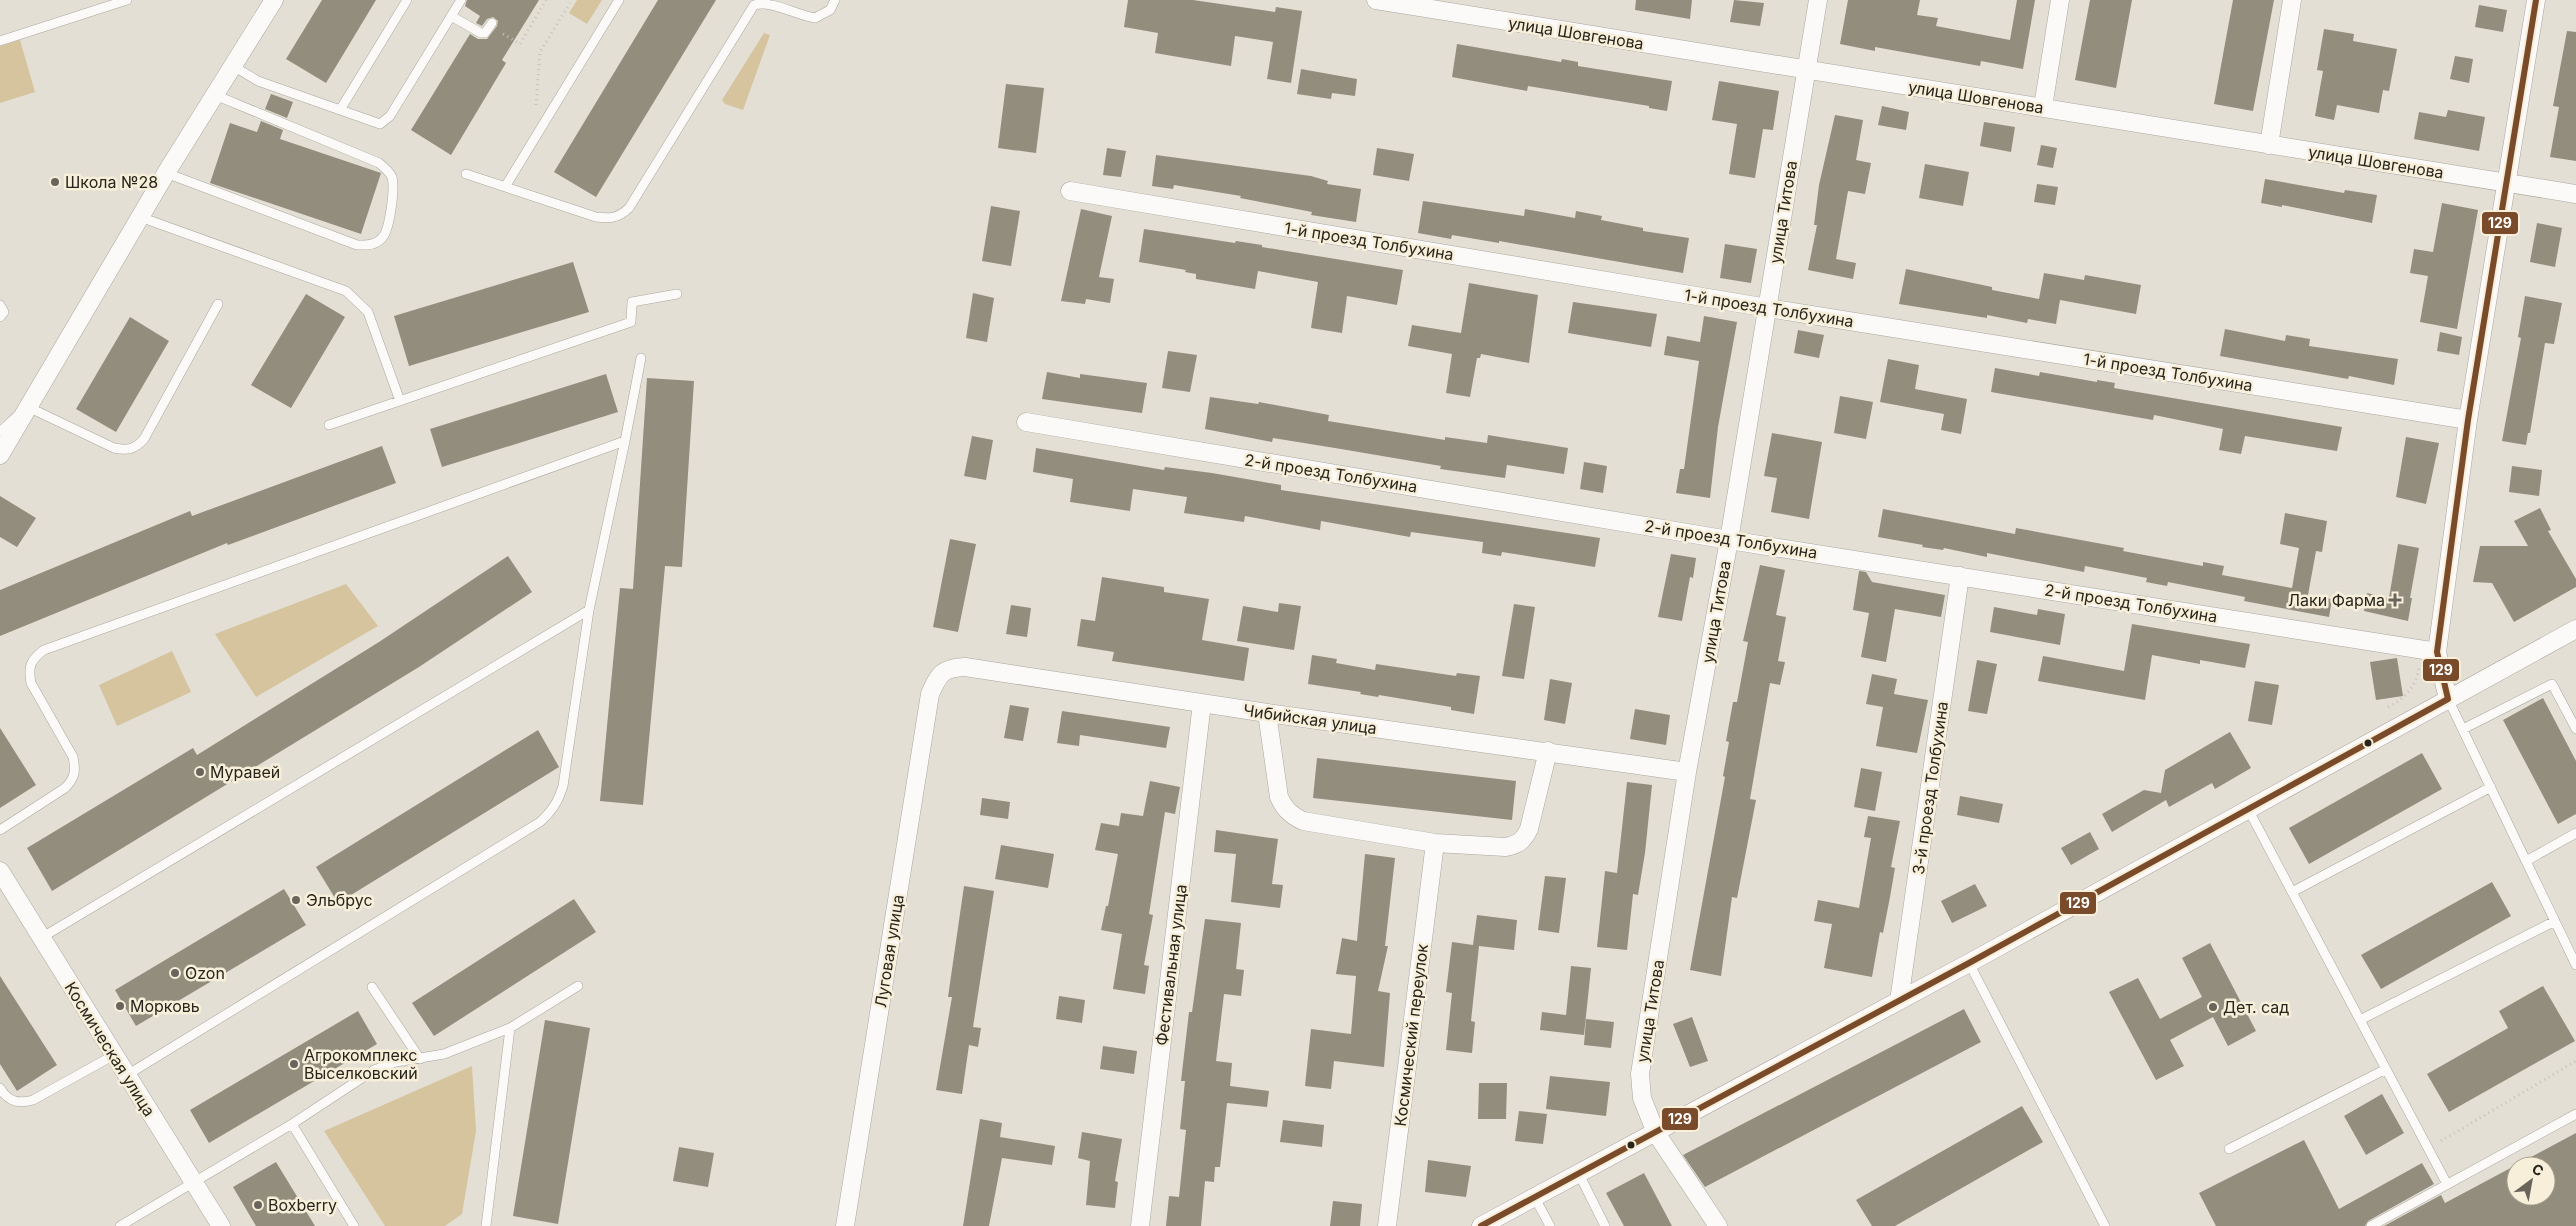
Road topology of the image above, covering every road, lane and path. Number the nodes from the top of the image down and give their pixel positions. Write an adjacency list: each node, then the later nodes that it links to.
1 (127, 0): 16 (lane)
2 (274, 0): 17 (street)
3 (407, 0): 21 (lane)
4 (461, 0): 14 (lane)
5 (546, 0): 15 (path)
6 (619, 0): 22 (lane)
7 (835, 0): 27 (lane)
8 (1376, 0): 18 (street, улица Шовгенова)
9 (1818, 0): 18 (street, улица Титова)
10 (2060, 0): 20 (street)
11 (2292, 0): 23 (street)
12 (2536, 0): 26 (street)
13 (570, 3): 22 (path)
14 (451, 16): 15 (lane); 21 (lane)
15 (491, 24)
16 (0, 41)
17 (233, 66): 19 (street); 21 (lane)
18 (1805, 70): 20 (street, улица Шовгенова); 34 (street, улица Титова)
19 (215, 95): 24 (street); 24 (lane)
20 (2043, 107): 23 (street, улица Шовгенова)
21 (340, 110)
22 (544, 123): 27 (lane)
23 (2269, 145): 26 (street, улица Шовгенова)
24 (166, 173): 30 (street)
25 (466, 174): 27 (lane)
26 (2506, 182): 29 (street, улица Шовгенова); 39 (street)
27 (505, 187)
28 (1070, 191): 34 (street, 1-й проезд Толбухина)
29 (2576, 194)
30 (140, 217): 37 (lane); 38 (street)
31 (677, 294): 37 (lane)
32 (218, 304): 38 (lane)
33 (0, 305): 35 (lane)
34 (1768, 308): 39 (street, 1-й проезд Толбухина); 45 (street, улица Титова)
35 (0, 317)
36 (641, 358): 43 (lane)
37 (400, 401): 41 (lane)
38 (29, 406): 42 (lane); 44 (street)
39 (2468, 420): 49 (street)
40 (1026, 422): 45 (street, 2-й проезд Толбухина)
41 (329, 425)
42 (0, 432)
43 (625, 441): 47 (lane); 60 (lane)
44 (0, 455)
45 (1729, 540): 46 (street, 2-й проезд Толбухина); 57 (street, улица Титова)
46 (1960, 576): 49 (street, 2-й проезд Толбухина); 72 (street, 3-й проезд Толбухина)
47 (589, 610): 67 (lane); 79 (lane)
48 (2576, 629): 51 (street)
49 (2437, 652): 51 (street)
50 (937, 678): 52 (street, Чибийская улица); 94 (street, Луговая улица)
51 (2448, 699): 54 (lane); 59 (street)
52 (1202, 703): 53 (street, Чибийская улица); 95 (street, Фестивальная улица)
53 (1267, 713): 56 (street, Чибийская улица); 62 (street)
54 (2462, 729): 55 (lane); 58 (lane)
55 (2576, 729)
56 (1548, 750): 57 (street, Чибийская улица); 62 (street)
57 (1687, 772): 83 (street, улица Титова)
58 (2490, 787): 63 (lane); 65 (lane)
59 (2248, 809): 65 (lane); 68 (street)
60 (0, 830)
61 (2576, 833): 63 (lane)
62 (1435, 843): 96 (street, Космический переулок)
63 (2526, 861): 66 (lane)
64 (0, 871): 67 (street, Космическая улица)
65 (2292, 892): 73 (lane)
66 (2555, 921): 69 (lane); 73 (lane)
67 (41, 938): 75 (street, Космическая улица)
68 (1969, 963): 72 (street); 101 (lane)
69 (2576, 966)
70 (578, 986): 74 (lane)
71 (372, 987): 76 (lane)
72 (1899, 1001): 83 (street)
73 (2360, 1020): 78 (lane)
74 (510, 1028): 76 (lane); 93 (lane)
75 (114, 1055): 79 (street, Космическая улица); 80 (lane)
76 (420, 1059): 82 (lane)
77 (2576, 1061): 84 (path)
78 (2386, 1069): 84 (lane); 85 (lane)
79 (126, 1075): 87 (street, Космическая улица)
80 (0, 1088)
81 (2576, 1114): 88 (lane)
82 (292, 1124): 87 (lane); 92 (lane)
83 (1656, 1133): 86 (street); 100 (street, улица Титова)
84 (2428, 1148): 88 (lane)
85 (2229, 1149)
86 (1578, 1174): 89 (street); 99 (lane)
87 (194, 1182): 90 (lane); 91 (street, Космическая улица)
88 (2446, 1184): 102 (lane)
89 (1535, 1198): 97 (street); 98 (lane)
90 (120, 1226)
91 (221, 1226)
92 (354, 1226)
93 (486, 1226)
94 (844, 1226)
95 (1140, 1226)
96 (1387, 1226)
97 (1481, 1226)
98 (1550, 1226)
99 (1605, 1226)
100 (1718, 1226)
101 (2105, 1226)
102 (2371, 1226)

